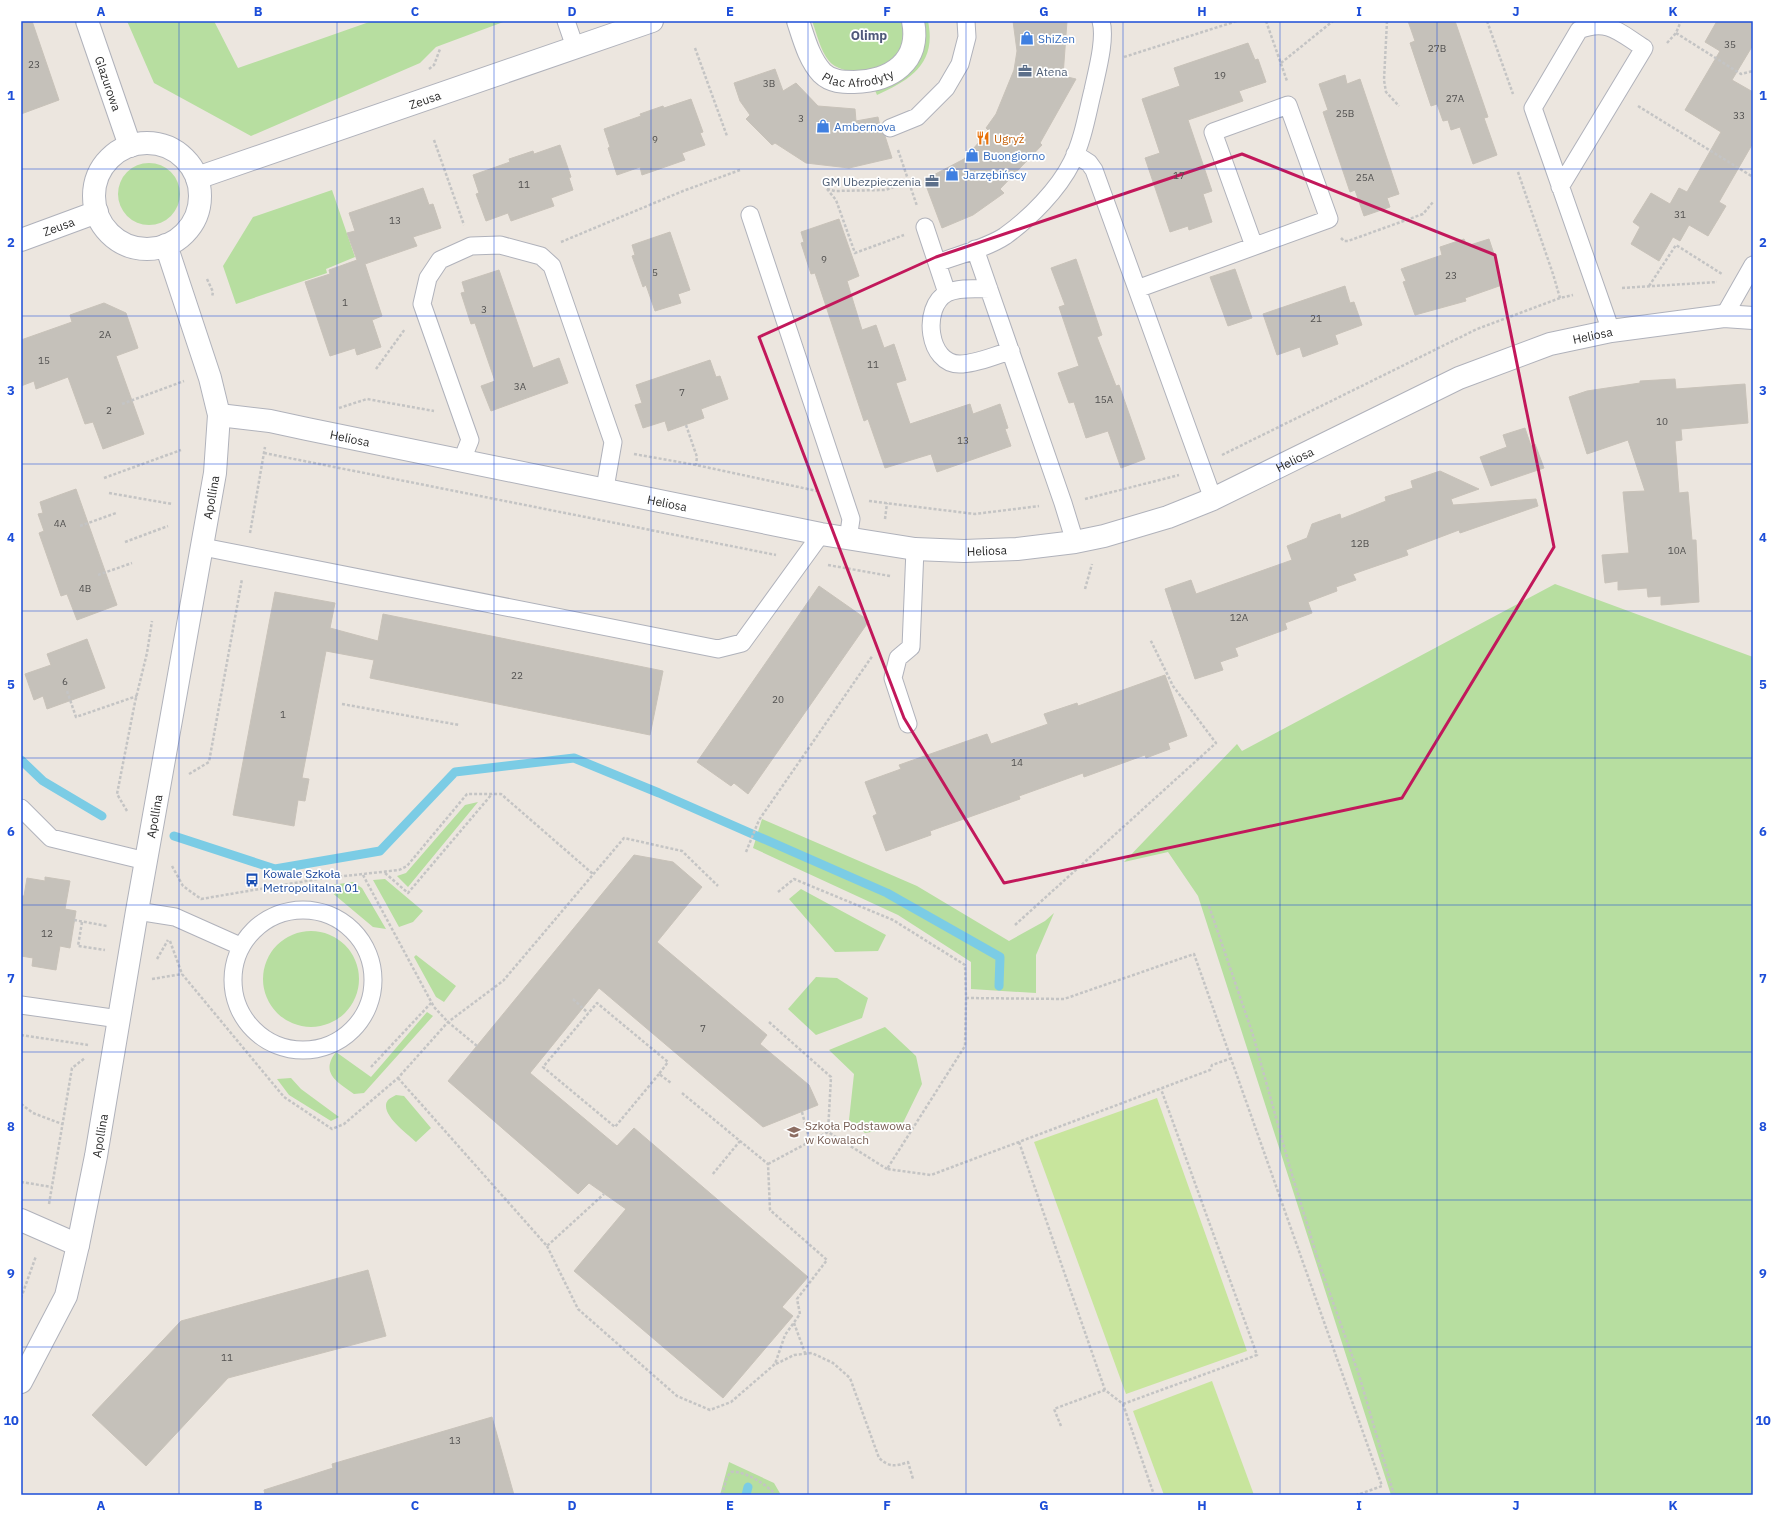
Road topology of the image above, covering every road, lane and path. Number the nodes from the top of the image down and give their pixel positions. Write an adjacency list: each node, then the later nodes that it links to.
1 (87, 21): 26 (street, Glazurowa)
2 (566, 21): 14 (lane)
3 (652, 21): 14 (street, Zeusa)
4 (798, 21): 5 (street, Plac Afrodyty)
5 (913, 21)
6 (966, 21): 23 (lane)
7 (1101, 21): 17 (lane)
8 (1237, 21): 17 (path)
9 (1266, 21): 16 (path)
10 (1333, 21): 16 (path)
11 (1386, 21): 21 (path)
12 (1487, 21): 22 (path)
13 (1681, 21): 18 (path)
14 (575, 47): 31 (street, Zeusa)
15 (695, 48): 24 (path)
16 (1281, 63): 19 (path)
17 (1098, 66): 27 (lane)
18 (1753, 71)
19 (1287, 79)
20 (1617, 93): 22 (lane); 30 (path); 33 (lane)
21 (1399, 106)
22 (1533, 108): 33 (lane)
23 (890, 128)
24 (727, 136)
25 (434, 140): 41 (path)
26 (130, 146): 31 (street); 35 (street)
27 (1075, 154): 43 (lane); 50 (lane)
28 (740, 170): 44 (path)
29 (1518, 172): 53 (path)
30 (1753, 176)
31 (197, 178): 40 (street)
32 (909, 182): 37 (path)
33 (1560, 187): 51 (lane)
34 (1433, 202): 39 (path)
35 (97, 212): 38 (street, Zeusa); 40 (street)
36 (750, 216): 75 (lane)
37 (925, 227): 45 (lane)
38 (21, 240)
39 (1348, 241)
40 (166, 246): 63 (street, Apollina)
41 (471, 246): 44 (lane); 54 (lane)
42 (1254, 246): 42 (lane); 50 (lane)
43 (975, 249): 45 (lane); 49 (lane)
44 (541, 256): 67 (lane)
45 (937, 263): 52 (lane)
46 (1753, 265): 55 (lane)
47 (1724, 275): 48 (path)
48 (1724, 282)
49 (990, 289): 52 (lane); 58 (lane)
50 (1137, 289): 71 (lane)
51 (1596, 290): 53 (path); 57 (lane)
52 (948, 293): 58 (lane)
53 (1560, 298): 71 (path)
54 (422, 304): 59 (path); 64 (lane)
55 (1724, 316): 56 (street, Heliosa); 57 (street, Heliosa)
56 (1753, 318)
57 (1611, 331): 76 (street, Heliosa)
58 (1010, 351): 78 (lane)
59 (376, 369)
60 (187, 380): 61 (path)
61 (122, 404)
62 (334, 411): 64 (path)
63 (219, 415): 69 (street, Heliosa); 86 (street, Apollina)
64 (462, 416): 69 (lane)
65 (686, 424): 70 (path)
66 (181, 450): 72 (path)
67 (612, 450): 70 (path); 73 (lane)
68 (264, 453): 88 (path)
69 (462, 460): 73 (street, Heliosa)
70 (696, 465): 75 (path)
71 (1201, 467): 76 (lane); 78 (path)
72 (104, 478)
73 (605, 488): 82 (street, Heliosa)
74 (109, 494): 77 (path)
75 (843, 497): 78 (path); 83 (lane)
76 (1212, 499): 85 (street, Heliosa)
77 (172, 504)
78 (1063, 504): 85 (lane)
79 (116, 513): 80 (path)
80 (80, 526)
81 (168, 526): 84 (path)
82 (821, 534): 83 (street, Heliosa); 88 (lane)
83 (848, 539): 87 (street, Heliosa)
84 (125, 542)
85 (1075, 542): 87 (street, Heliosa)
86 (203, 547): 88 (lane); 108 (street, Apollina)
87 (915, 549): 101 (lane)
88 (246, 555): 103 (path)
89 (1092, 562): 94 (path)
90 (132, 563): 91 (path)
91 (98, 575)
92 (889, 576): 93 (path)
93 (889, 584)
94 (1085, 589)
95 (152, 622): 99 (path)
96 (1150, 639): 121 (path)
97 (874, 653): 107 (path)
98 (67, 691): 99 (path)
99 (137, 696): 106 (path)
100 (342, 704): 102 (path)
101 (908, 724)
102 (459, 726)
103 (184, 776)
104 (492, 794): 110 (path); 110 (path); 111 (path)
105 (21, 808): 108 (lane)
106 (132, 817)
107 (746, 852)
108 (146, 861): 117 (street, Apollina)
109 (170, 861): 113 (path)
110 (385, 873): 112 (path)
111 (593, 874): 114 (path); 133 (path)
112 (363, 875): 113 (path); 129 (path)
113 (183, 886): 118 (path)
114 (718, 886)
115 (778, 892): 127 (path)
116 (1209, 906): 175 (path)
117 (137, 911): 118 (lane); 132 (street, Apollina)
118 (174, 917): 123 (lane); 125 (path)
119 (74, 920): 120 (path)
120 (82, 922): 122 (path); 124 (path)
121 (1016, 925)
122 (110, 927)
123 (240, 946): 123 (lane)
124 (106, 950)
125 (182, 974): 126 (path); 141 (path)
126 (144, 981)
127 (966, 998): 138 (path); 153 (path)
128 (573, 999): 131 (path)
129 (432, 1002): 133 (path); 139 (path)
130 (21, 1005): 132 (lane)
131 (588, 1013): 140 (path); 140 (path)
132 (110, 1018): 135 (path); 160 (street, Apollina)
133 (448, 1022): 136 (path); 141 (path)
134 (769, 1022): 148 (path)
135 (21, 1036)
136 (477, 1046)
137 (90, 1055): 147 (path)
138 (1232, 1058): 143 (path); 174 (path)
139 (371, 1067)
140 (659, 1074): 142 (path)
141 (398, 1078): 161 (path)
142 (671, 1084)
143 (1161, 1088): 151 (path); 168 (path)
144 (682, 1093): 149 (path)
145 (21, 1104): 147 (path)
146 (802, 1112): 150 (path)
147 (62, 1124): 156 (path)
148 (828, 1132): 150 (path); 153 (path)
149 (740, 1141): 152 (path); 154 (path)
150 (810, 1142): 152 (path)
151 (1019, 1142): 153 (path); 167 (path)
152 (768, 1164): 163 (path)
153 (887, 1169)
154 (712, 1175)
155 (21, 1182): 156 (path)
156 (52, 1187): 159 (path)
157 (604, 1194): 161 (path)
158 (21, 1220): 159 (street)
159 (44, 1230): 160 (street); 162 (path)
160 (78, 1245): 166 (street, Apollina)
161 (547, 1246): 165 (path)
162 (21, 1298)
163 (794, 1322): 164 (path); 165 (path)
164 (805, 1353): 165 (path); 170 (path)
165 (775, 1364)
166 (21, 1382)
167 (1105, 1390): 168 (path); 169 (path)
168 (1123, 1404): 173 (path)
169 (1061, 1426)
170 (913, 1479)
171 (722, 1495): 172 (path)
172 (776, 1495)
173 (1154, 1495)
174 (1357, 1495)
175 (1394, 1495)

